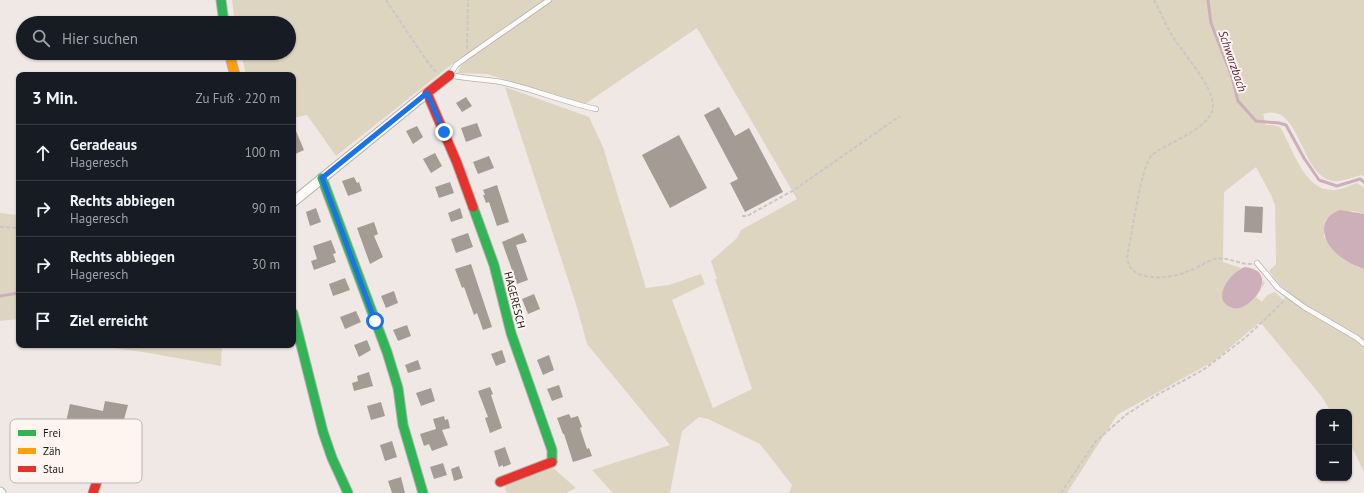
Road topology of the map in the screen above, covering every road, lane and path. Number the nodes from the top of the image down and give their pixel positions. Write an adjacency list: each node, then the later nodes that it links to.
1 (221, 0): 6 (street)
2 (386, 0): 10 (path)
3 (468, 0): 7 (path)
4 (549, 0): 7 (lane)
5 (1154, 0): 19 (path)
6 (223, 16)
7 (467, 57): 10 (lane)
8 (231, 60): 9 (street)
9 (234, 72)
10 (446, 78): 11 (street); 12 (lane)
11 (427, 93): 14 (street); 23 (street, HAGERESCH)
12 (596, 109)
13 (900, 116): 16 (path)
14 (322, 178): 15 (street); 27 (street)
15 (296, 200)
16 (742, 216)
17 (0, 227): 18 (path)
18 (16, 228)
19 (1257, 263): 20 (lane)
20 (1289, 296): 22 (lane); 28 (path)
21 (296, 325): 26 (street)
22 (1364, 344)
23 (500, 482)
24 (96, 483): 25 (street)
25 (93, 493)
26 (348, 493)
27 (423, 493)
28 (1061, 493)

